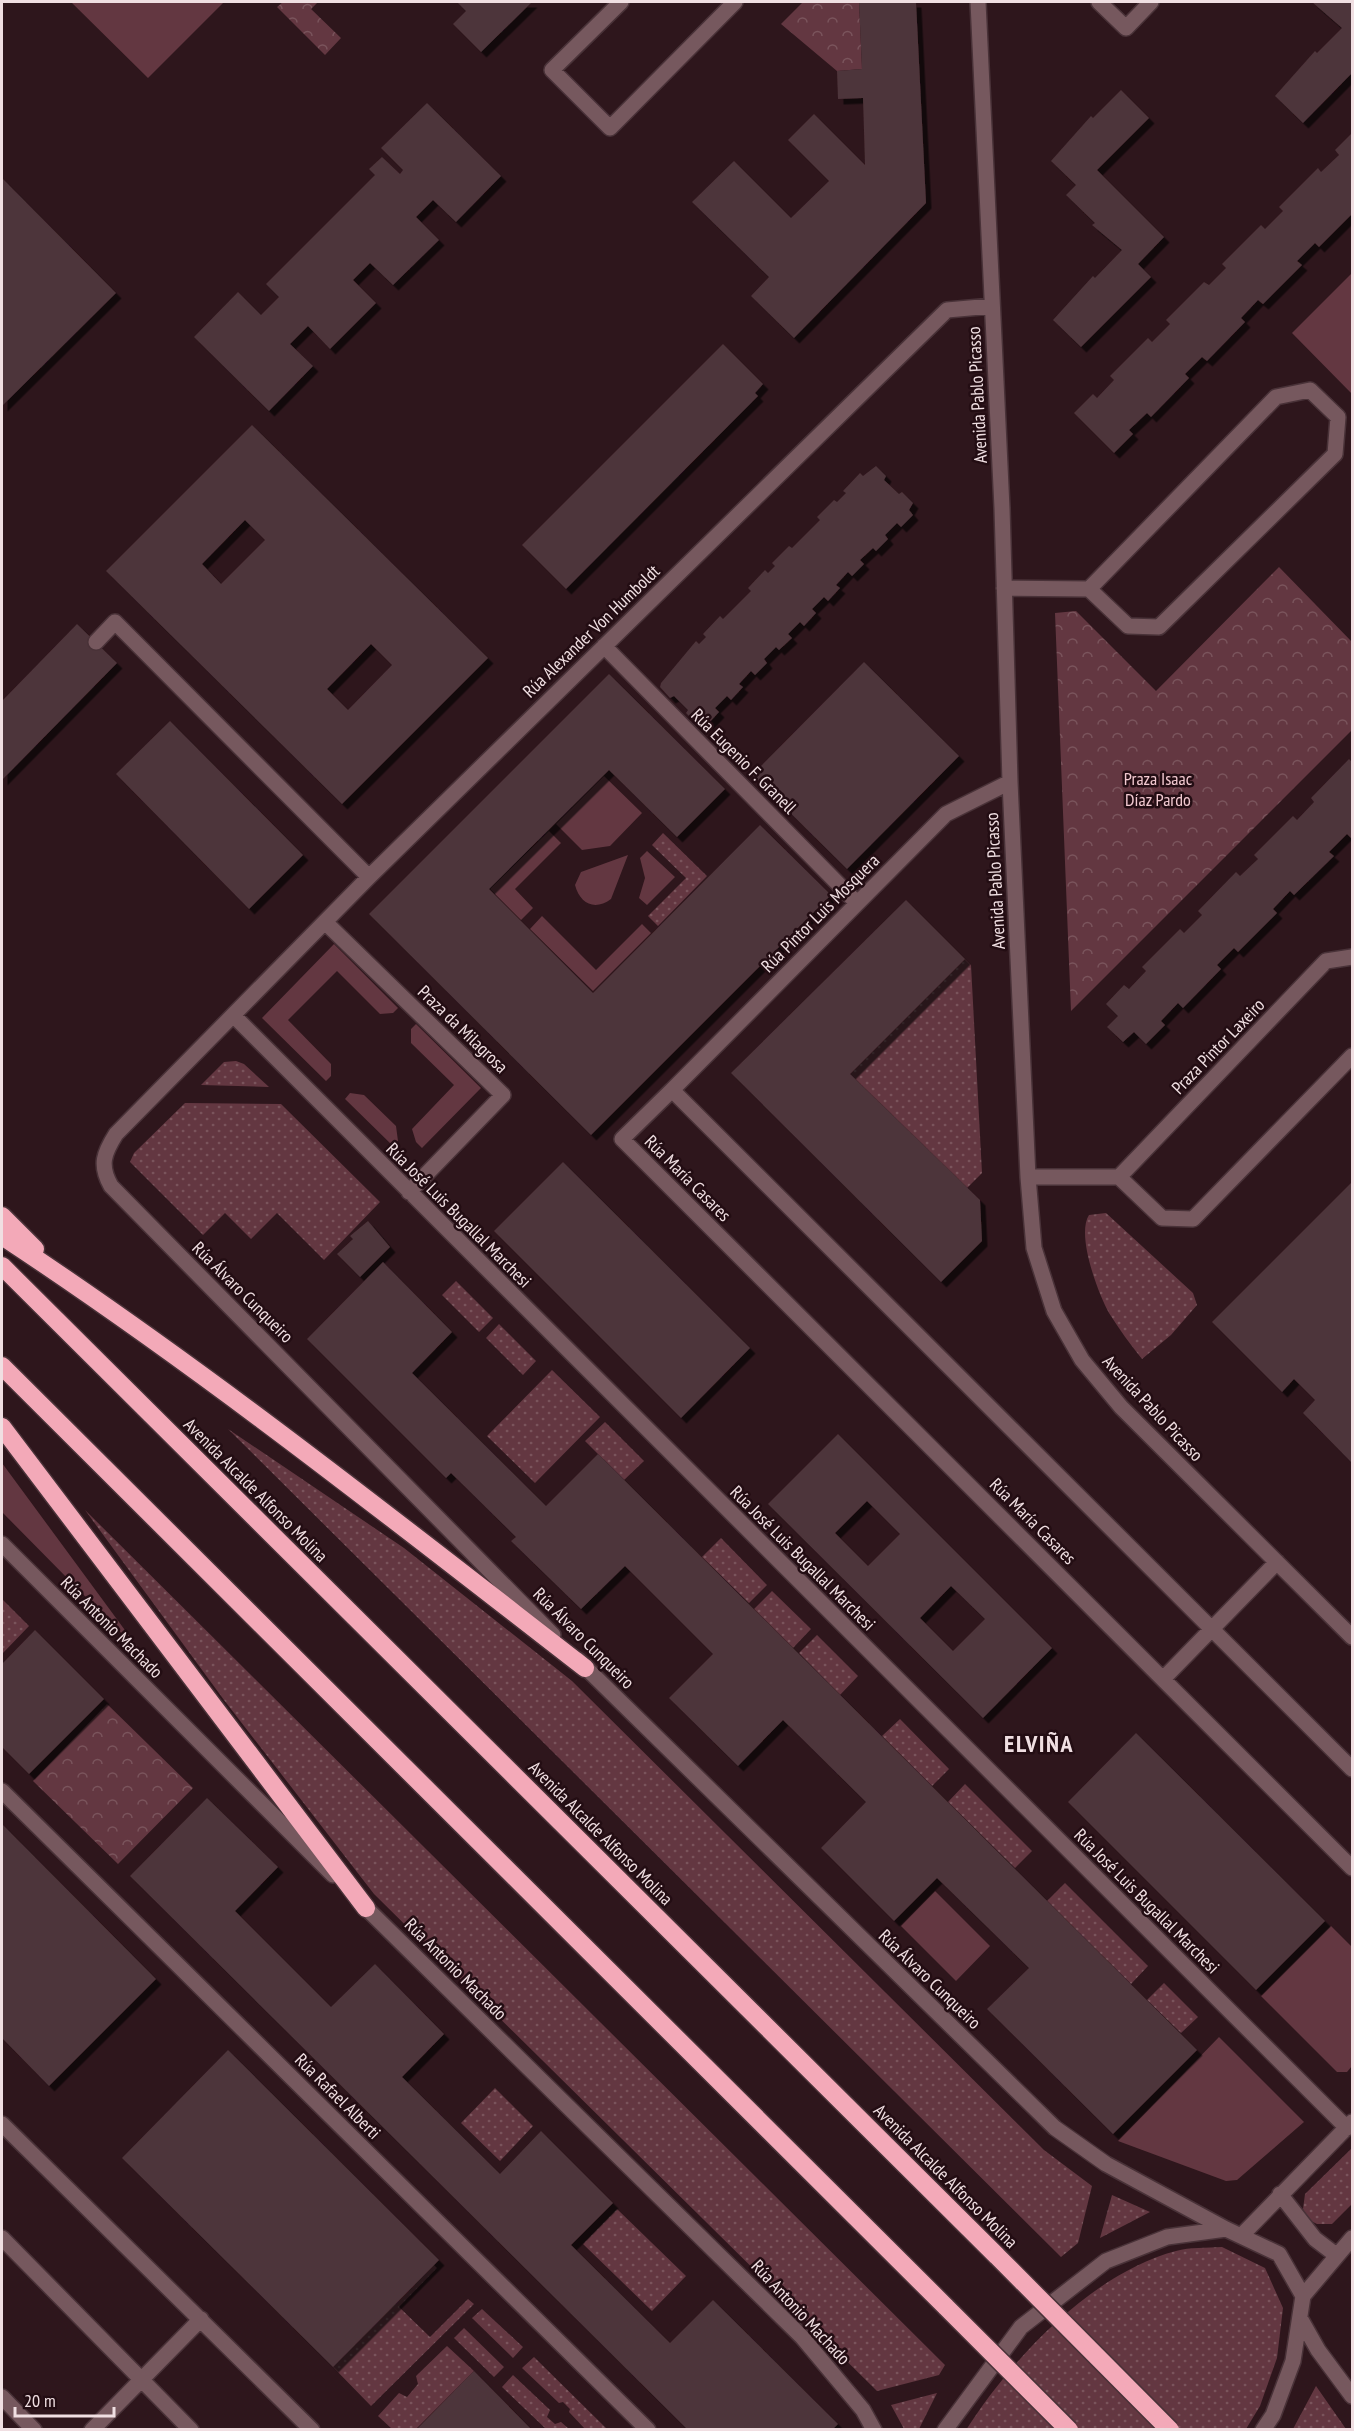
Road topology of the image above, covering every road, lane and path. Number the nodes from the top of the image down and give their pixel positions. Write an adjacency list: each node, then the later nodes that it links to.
1 (621, 2): 2 (street)
2 (735, 2)
3 (978, 2): 6 (street, Avenida Pablo Picasso)
4 (1099, 2): 5 (street)
5 (1151, 2)
6 (992, 306): 7 (street, Avenida Pablo Picasso); 10 (street, Rúa Alexander Von Humboldt)
7 (1004, 588): 8 (street); 11 (street, Avenida Pablo Picasso)
8 (1089, 589): 8 (street)
9 (96, 642): 12 (street)
10 (604, 646): 12 (street, Rúa Alexander Von Humboldt); 13 (street, Rúa Eugenio F. Granell)
11 (1010, 782): 13 (street, Rúa Pintor Luis Mosquera); 19 (street, Avenida Pablo Picasso)
12 (369, 877): 14 (street, Rúa Alexander Von Humboldt)
13 (857, 903): 18 (street, Rúa Pintor Luis Mosquera)
14 (325, 922): 16 (street, Rúa Alexander Von Humboldt); 21 (street, Praza da Milagrosa)
15 (1353, 957): 20 (street, Praza Pintor Laxeiro)
16 (233, 1015): 21 (street, Rúa José Luis Bugallal Marchesi); 32 (street, Rúa Álvaro Cunqueiro)
17 (1353, 1056): 20 (street)
18 (672, 1090): 30 (street); 33 (street, Rúa María Casares)
19 (1028, 1177): 20 (street); 29 (street, Avenida Pablo Picasso)
20 (1119, 1177)
21 (409, 1192): 39 (street, Rúa José Luis Bugallal Marchesi)
22 (2, 1216): 25 (highway)
23 (2, 1236): 25 (highway)
24 (2, 1266): 60 (highway, Avenida Alcalde Alfonso Molina, bridge)
25 (65, 1278): 32 (highway)
26 (2, 1366): 59 (highway, bridge)
27 (2, 1427): 37 (highway)
28 (2, 1544): 37 (street, Rúa Antonio Machado)
29 (1277, 1562): 30 (street); 31 (street, Avenida Pablo Picasso)
30 (1212, 1629): 33 (street); 34 (street)
31 (1353, 1637)
32 (585, 1668): 41 (street, Rúa Álvaro Cunqueiro)
33 (1164, 1679): 36 (street, Rúa María Casares)
34 (1353, 1769)
35 (2, 1791): 56 (street, Rúa Rafael Alberti)
36 (1353, 1868)
37 (366, 1908): 57 (street, Rúa Antonio Machado)
38 (2, 2124): 48 (street)
39 (1350, 2125): 40 (street)
40 (1280, 2194): 42 (street); 45 (street)
41 (1226, 2229): 42 (street, Rúa Álvaro Cunqueiro); 58 (street)
42 (1241, 2236): 46 (street, Rúa Álvaro Cunqueiro)
43 (2, 2238): 49 (street)
44 (1353, 2238): 45 (street)
45 (1336, 2255): 46 (street)
46 (1304, 2296): 47 (street)
47 (1300, 2318): 50 (street); 61 (street)
48 (201, 2319): 49 (street); 55 (street)
49 (141, 2379): 53 (street); 54 (street)
50 (1353, 2396)
51 (2, 2397): 52 (street)
52 (34, 2430)
53 (92, 2430)
54 (191, 2430)
55 (312, 2430)
56 (648, 2430)
57 (874, 2430)
58 (945, 2430)
59 (1069, 2430)
60 (1170, 2430)
61 (1263, 2430)

